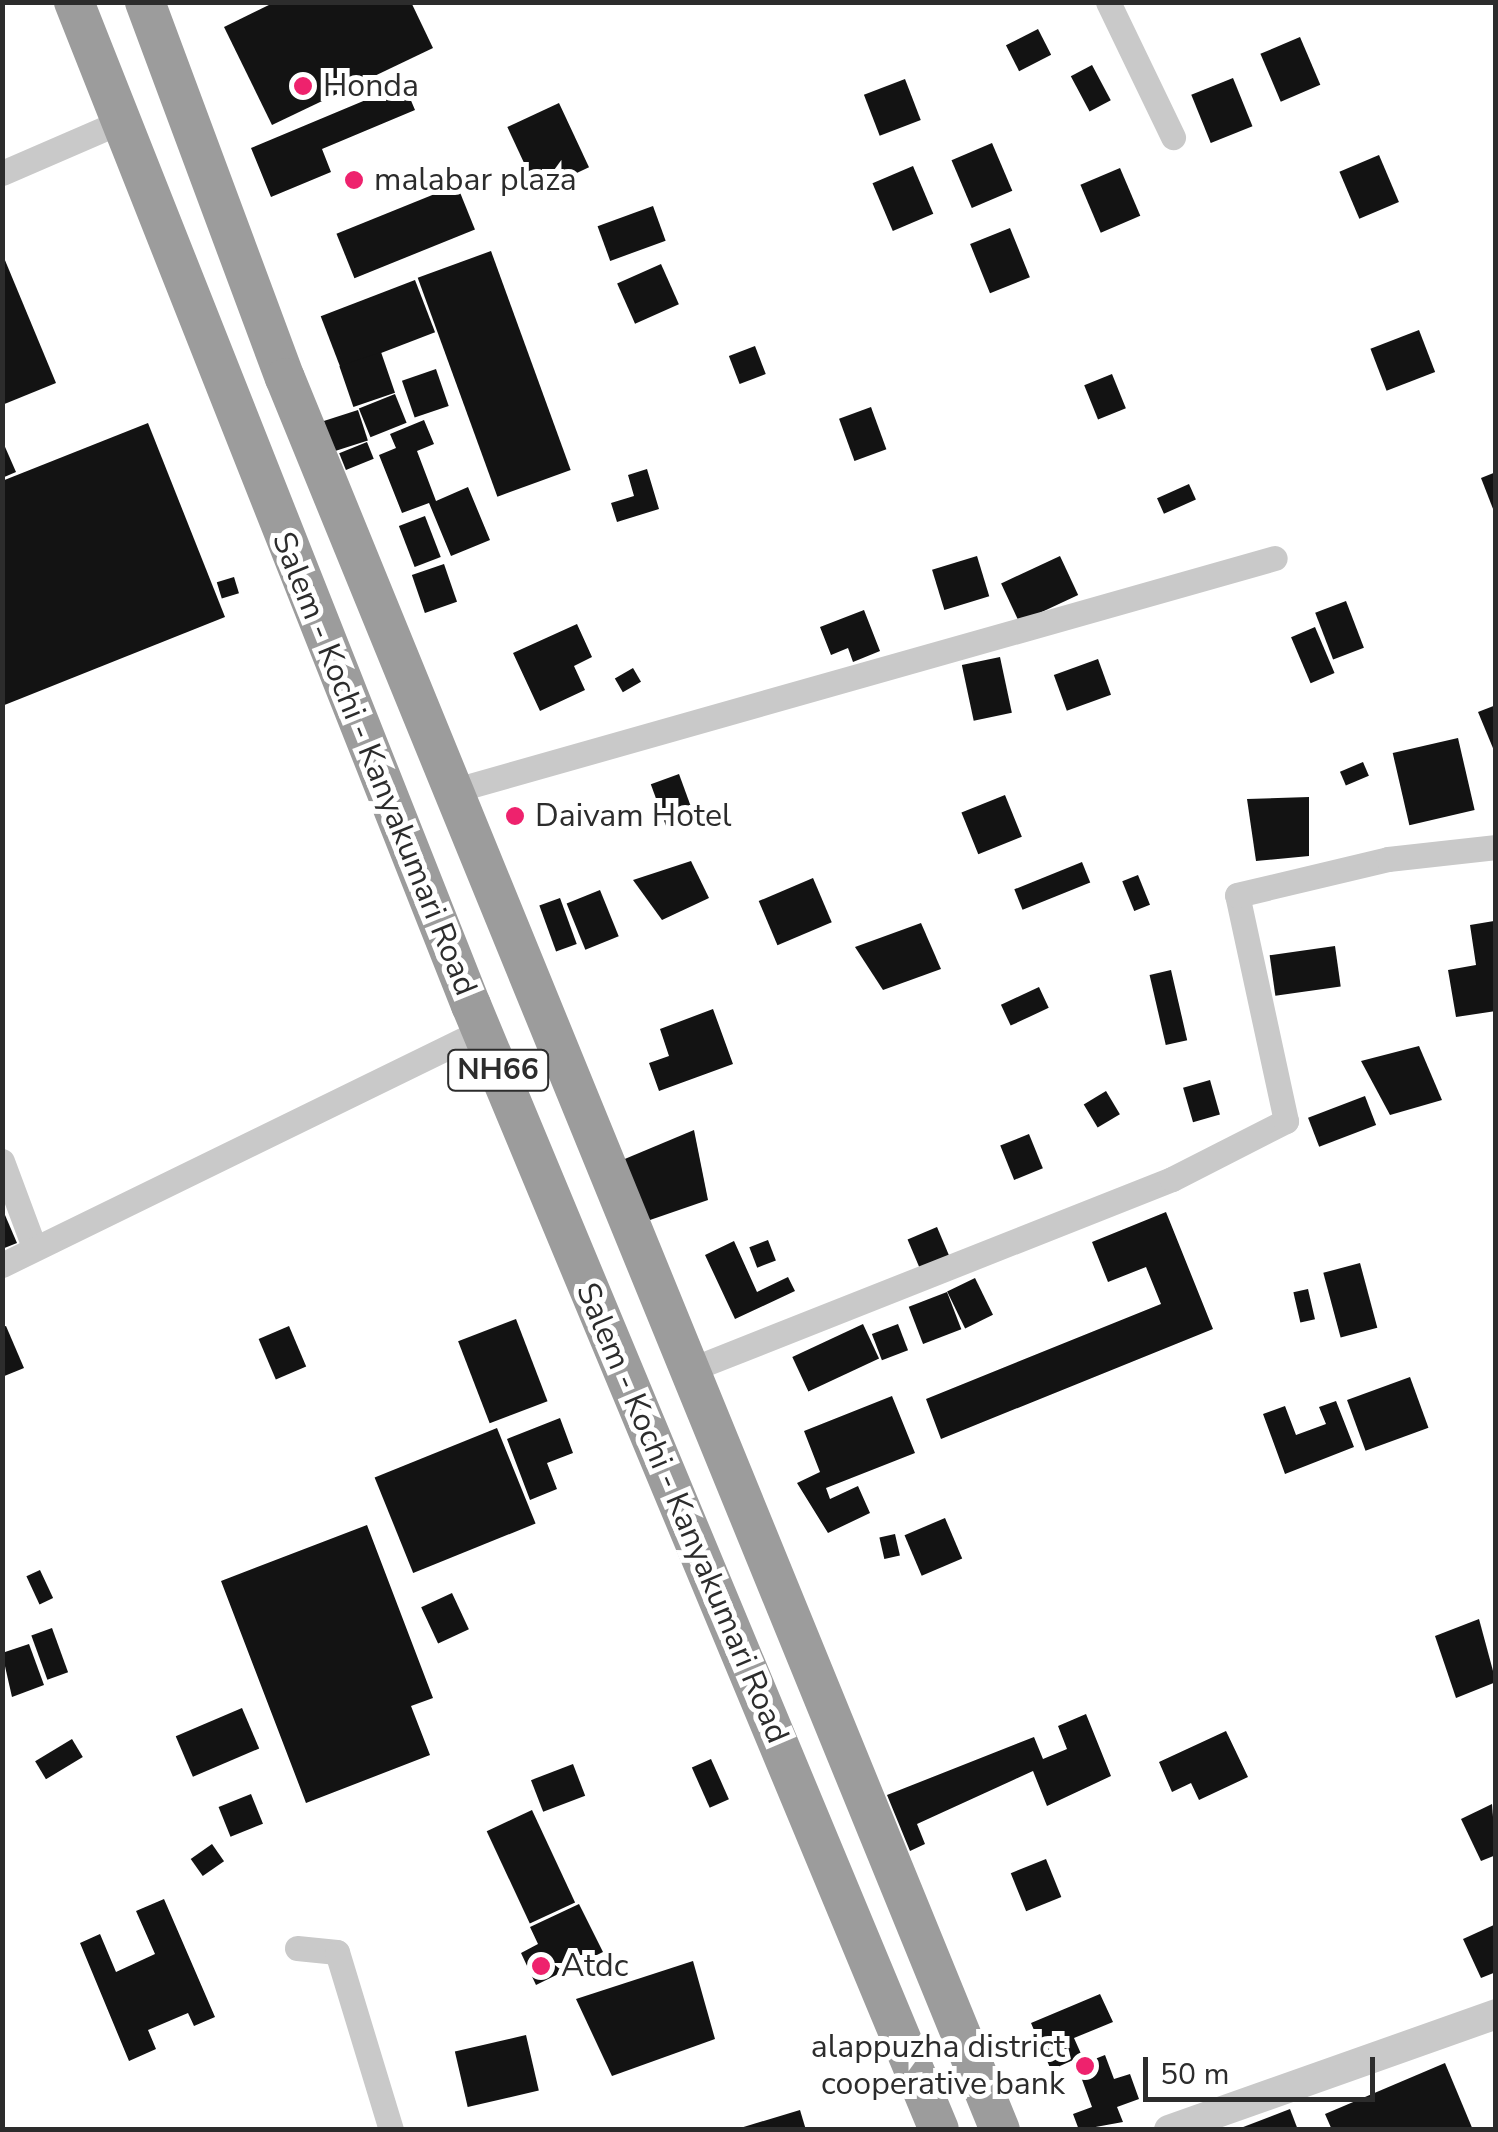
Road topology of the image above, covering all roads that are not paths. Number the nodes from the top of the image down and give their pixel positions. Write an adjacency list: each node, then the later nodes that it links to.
1 (74, 2): 4 (highway, Salem - Kochi - Kanyakumari Road / NH66)
2 (145, 2): 8 (highway, Salem - Kochi - Kanyakumari Road / NH66)
3 (1108, 2): 5 (street)
4 (120, 122): 6 (street); 10 (highway, Salem - Kochi - Kanyakumari Road / NH66)
5 (1172, 137)
6 (2, 173)
7 (1275, 558): 8 (street)
8 (452, 791): 14 (highway, Salem - Kochi - Kanyakumari Road / NH66)
9 (1496, 847): 14 (street)
10 (482, 1031): 12 (street); 18 (highway, Salem - Kochi - Kanyakumari Road / NH66)
11 (2, 1161): 12 (street)
12 (34, 1247): 13 (street)
13 (2, 1265)
14 (687, 1371): 19 (highway, Salem - Kochi - Kanyakumari Road / NH66)
15 (296, 1948): 17 (street)
16 (1496, 2014): 20 (street)
17 (391, 2130)
18 (939, 2130)
19 (1000, 2130)
20 (1169, 2130)

